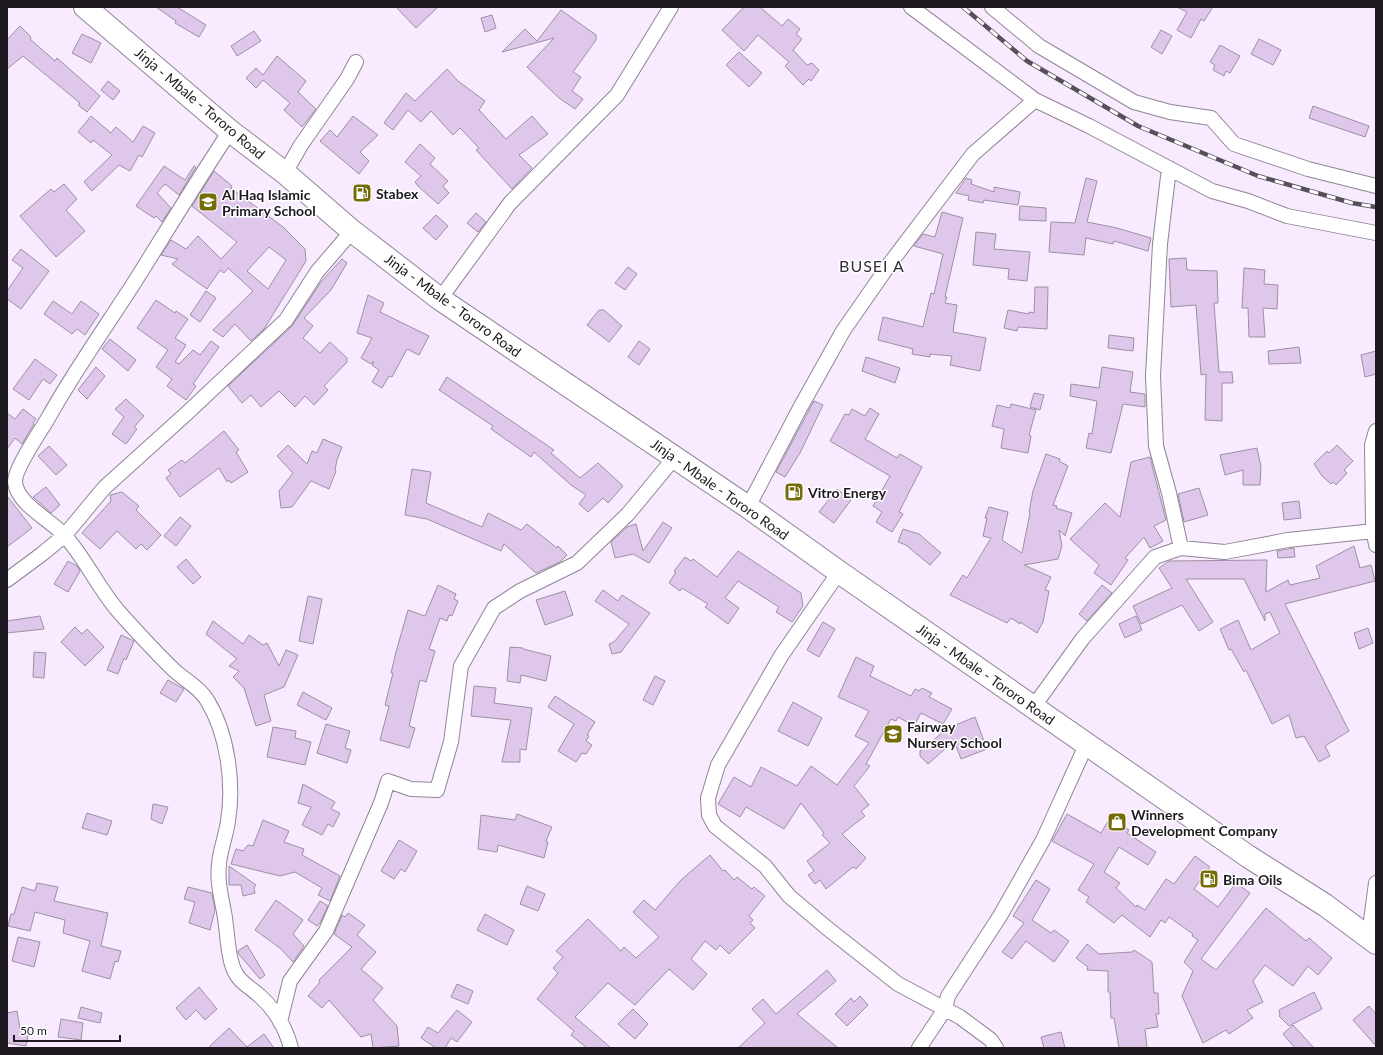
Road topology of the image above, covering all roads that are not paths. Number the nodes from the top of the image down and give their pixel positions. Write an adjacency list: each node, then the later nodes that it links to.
1 (85, 7): 7 (main road, Jinja - Mbale - Tororo Road)
2 (671, 7): 13 (street)
3 (911, 7): 6 (street)
4 (992, 7): 10 (street)
5 (356, 62): 9 (street)
6 (1035, 100): 8 (street); 16 (street)
7 (230, 131): 9 (main road, Jinja - Mbale - Tororo Road); 17 (street)
8 (1169, 168): 12 (street); 19 (street)
9 (285, 173): 11 (main road, Jinja - Mbale - Tororo Road)
10 (1376, 186)
11 (352, 231): 13 (main road, Jinja - Mbale - Tororo Road); 17 (street)
12 (1376, 233)
13 (440, 298): 15 (main road, Jinja - Mbale - Tororo Road)
14 (1376, 431): 18 (street)
15 (675, 457): 16 (main road, Jinja - Mbale - Tororo Road); 27 (street)
16 (748, 507): 20 (main road, Jinja - Mbale - Tororo Road)
17 (65, 535): 21 (street); 27 (street)
18 (1375, 538): 19 (street)
19 (1181, 548): 22 (street)
20 (839, 572): 22 (main road, Jinja - Mbale - Tororo Road); 26 (street)
21 (7, 580)
22 (1034, 706): 23 (main road, Jinja - Mbale - Tororo Road)
23 (1087, 743): 25 (main road, Jinja - Mbale - Tororo Road); 26 (street)
24 (1376, 883): 25 (street)
25 (1372, 939)
26 (945, 1009): 29 (street); 30 (street)
27 (280, 1022): 28 (street)
28 (291, 1048)
29 (919, 1048)
30 (996, 1048)

